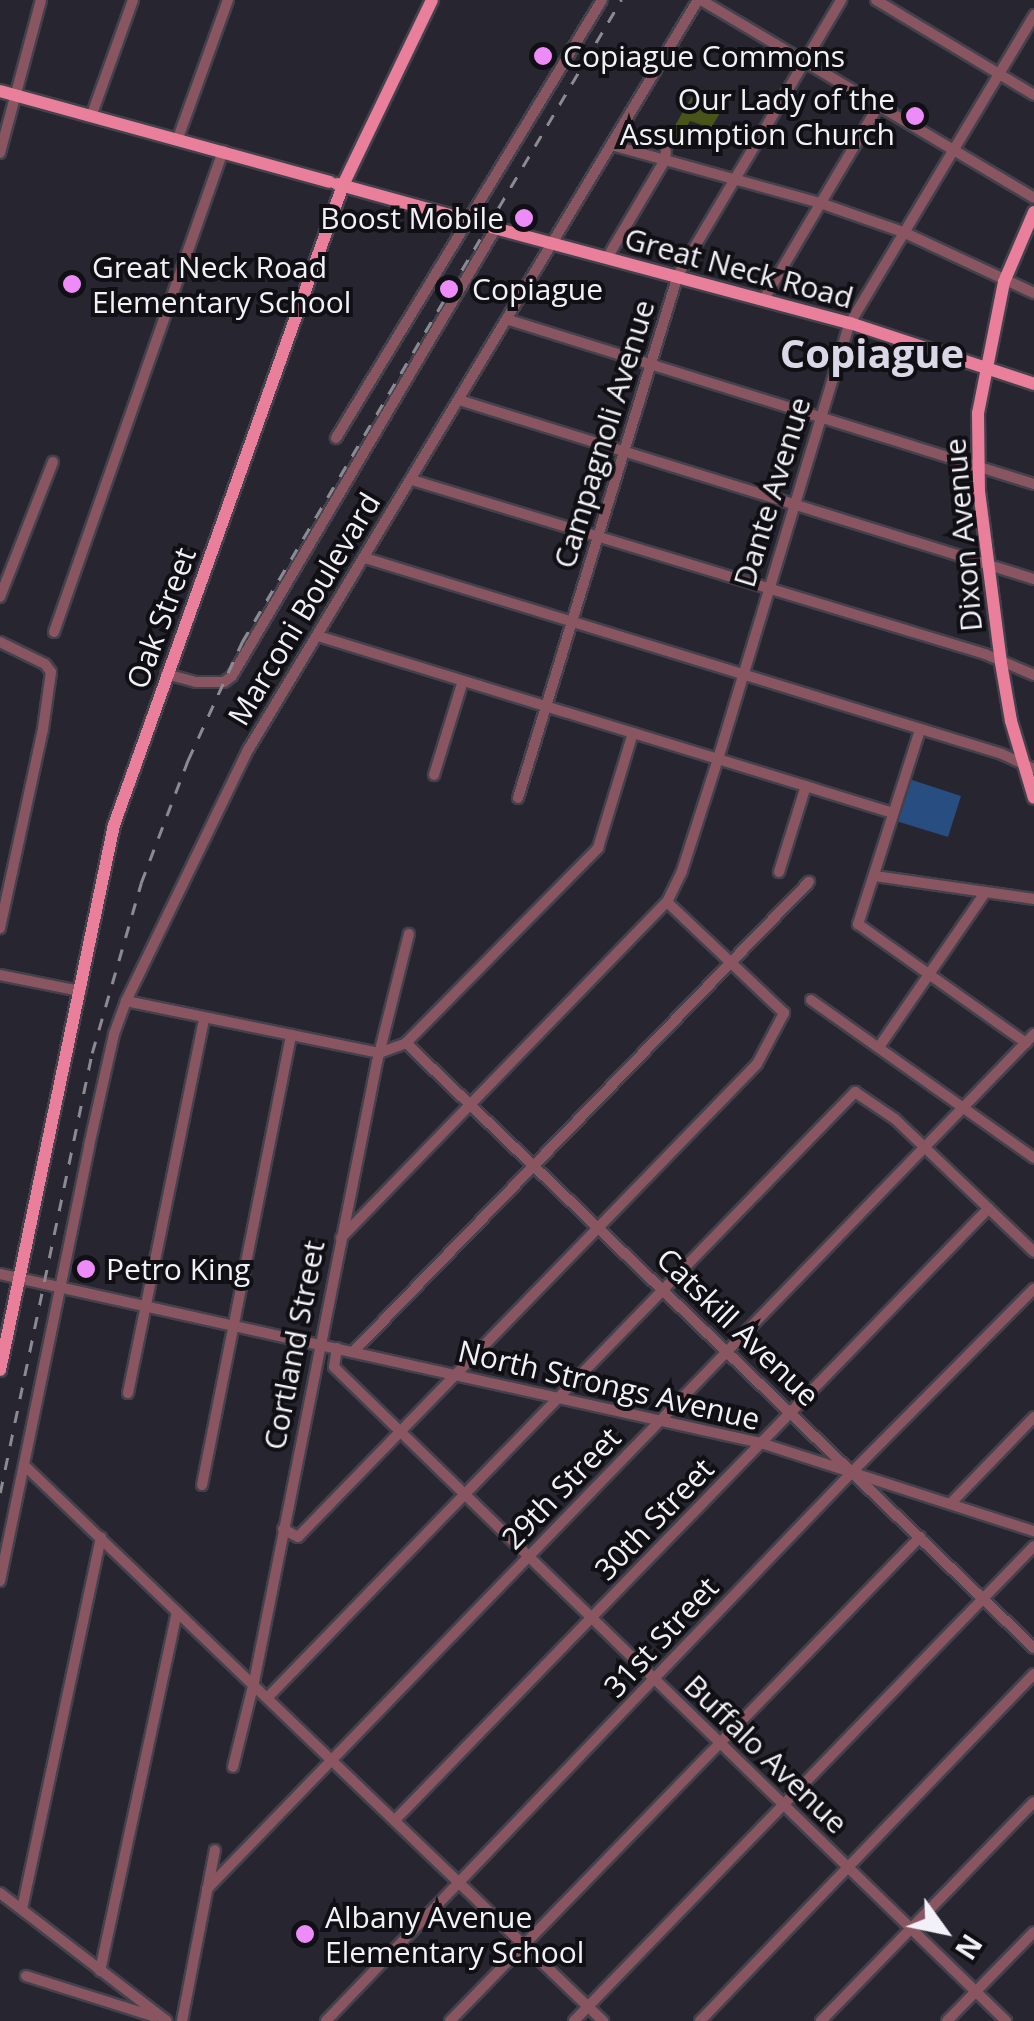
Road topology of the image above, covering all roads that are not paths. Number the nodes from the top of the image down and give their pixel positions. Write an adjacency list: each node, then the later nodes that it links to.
1 (41, 0): 14 (street)
2 (134, 0): 16 (street)
3 (228, 0): 17 (street)
4 (432, 0): 24 (main road, Oak Street)
5 (602, 0): 28 (street)
6 (699, 0): 10 (street); 18 (street, Marconi Boulevard)
7 (842, 0): 10 (street, Campagnoli Avenue)
8 (876, 0): 11 (street)
9 (1034, 15): 11 (street, Dante Avenue)
10 (804, 61): 15 (street); 23 (street, Campagnoli Avenue)
11 (998, 74): 13 (street); 19 (street, Dante Avenue)
12 (0, 91): 14 (main road, Great Neck Road)
13 (1034, 95)
14 (17, 96): 16 (main road, Great Neck Road); 21 (street)
15 (878, 106): 19 (street); 26 (street)
16 (92, 114): 17 (main road, Great Neck Road)
17 (178, 138): 20 (main road, Great Neck Road)
18 (611, 145): 22 (street); 30 (street, Marconi Boulevard)
19 (952, 150): 25 (street); 29 (street, Dante Avenue)
20 (223, 151): 24 (main road, Great Neck Road); 57 (street)
21 (0, 153)
22 (666, 156): 23 (street); 31 (street)
23 (733, 179): 26 (street); 32 (street, Campagnoli Avenue)
24 (336, 183): 28 (main road, Great Neck Road); 61 (main road, Oak Street)
25 (1034, 198)
26 (820, 202): 29 (street); 35 (street)
27 (1034, 212): 33 (main road, Dixon Avenue)
28 (482, 224): 30 (main road, Great Neck Road); 43 (street); 61 (street)
29 (903, 232): 33 (street); 37 (street, Dante Avenue)
30 (552, 244): 31 (main road, Great Neck Road); 36 (street, Marconi Boulevard)
31 (607, 258): 32 (main road, Great Neck Road)
32 (678, 275): 35 (main road, Great Neck Road); 38 (street, Campagnoli Avenue)
33 (1004, 282): 34 (street); 39 (main road, Dixon Avenue)
34 (1034, 293)
35 (764, 299): 37 (main road, Great Neck Road)
36 (509, 320): 38 (street); 41 (street, Marconi Boulevard)
37 (850, 323): 39 (main road, Great Neck Road); 42 (street, Dante Avenue)
38 (652, 364): 42 (street); 44 (street, Campagnoli Avenue)
39 (985, 366): 40 (main road, Great Neck Road); 46 (main road, Dixon Avenue)
40 (1034, 384)
41 (459, 400): 44 (street); 47 (street, Marconi Boulevard)
42 (821, 419): 46 (street); 49 (street, Dante Avenue)
43 (336, 438)
44 (626, 451): 49 (street); 50 (street, Campagnoli Avenue)
45 (53, 462): 55 (street)
46 (978, 466): 48 (street); 52 (main road, Dixon Avenue)
47 (412, 480): 50 (street); 51 (street, Marconi Boulevard)
48 (1034, 484)
49 (795, 506): 52 (street); 54 (street, Dante Avenue)
50 (600, 535): 54 (street); 56 (street, Campagnoli Avenue)
51 (365, 558): 56 (street); 58 (street, Marconi Boulevard)
52 (988, 563): 53 (street); 60 (main road, Dixon Avenue)
53 (1034, 579)
54 (769, 588): 60 (street); 62 (street, Dante Avenue)
55 (0, 598)
56 (574, 622): 62 (street); 65 (street, Campagnoli Avenue)
57 (54, 632)
58 (318, 636): 64 (street); 88 (street, Marconi Boulevard)
59 (0, 642): 81 (street)
60 (1001, 663): 63 (street); 69 (main road, Dixon Avenue)
61 (166, 674): 86 (main road, Oak Street)
62 (743, 675): 66 (street); 68 (street, Dante Avenue)
63 (1034, 675)
64 (463, 681): 65 (street); 70 (street)
65 (546, 706): 67 (street); 72 (street, Campagnoli Avenue)
66 (920, 730): 69 (street); 74 (street)
67 (633, 733): 68 (street); 92 (street)
68 (718, 759): 71 (street); 80 (street, Dante Avenue)
69 (1029, 767): 73 (main road, Dixon Avenue)
70 (434, 775)
71 (806, 786): 74 (street); 75 (street)
72 (518, 798)
73 (1034, 798)
74 (893, 813): 76 (street)
75 (778, 872)
76 (874, 876): 78 (street); 84 (street)
77 (809, 882): 83 (street)
78 (984, 893): 79 (street); 84 (street)
79 (1034, 899)
80 (667, 902): 83 (street); 95 (street)
81 (0, 928)
82 (409, 934): 94 (street, Cortland Street)
83 (730, 963): 99 (street); 101 (street)
84 (929, 974): 91 (street); 93 (street)
85 (0, 975): 86 (street)
86 (80, 991): 105 (main road, Oak Street)
87 (811, 1000): 93 (street)
88 (126, 1001): 89 (street); 106 (street, Marconi Boulevard)
89 (204, 1018): 90 (street); 109 (street)
90 (291, 1036): 94 (street); 110 (street)
91 (1030, 1038): 96 (street, 29th Street)
92 (406, 1043): 94 (street); 95 (street, Catskill Avenue)
93 (879, 1047): 96 (street)
94 (379, 1053): 102 (street, Cortland Street)
95 (471, 1104): 99 (street, Catskill Avenue); 102 (street)
96 (964, 1107): 97 (street, 29th Street); 98 (street)
97 (926, 1146): 100 (street); 107 (street); 113 (street, 29th Street)
98 (1034, 1158)
99 (535, 1165): 101 (street, Catskill Avenue); 114 (street)
100 (989, 1208): 103 (street); 119 (street, 30th Street)
101 (599, 1227): 107 (street, Catskill Avenue); 116 (street)
102 (340, 1238): 111 (street, Cortland Street)
103 (1034, 1252)
104 (0, 1274): 105 (street, North Strongs Avenue)
105 (18, 1278): 106 (street, North Strongs Avenue); 115 (main road, Oak Street)
106 (60, 1288): 109 (street, North Strongs Avenue); 124 (street, Marconi Boulevard)
107 (663, 1289): 113 (street, Catskill Avenue); 118 (street)
108 (1034, 1289): 125 (street, 31st Street)
109 (146, 1306): 110 (street, North Strongs Avenue); 117 (street)
110 (232, 1324): 111 (street, North Strongs Avenue); 126 (street)
111 (320, 1344): 112 (street, North Strongs Avenue); 130 (street, Cortland Street)
112 (337, 1348): 114 (street, North Strongs Avenue); 122 (street, Buffalo Avenue)
113 (728, 1351): 119 (street, Catskill Avenue); 121 (street, 29th Street)
114 (353, 1352): 116 (street, North Strongs Avenue)
115 (0, 1370)
116 (451, 1375): 118 (street, North Strongs Avenue); 122 (street)
117 (128, 1392)
118 (557, 1397): 121 (street, North Strongs Avenue); 127 (street)
119 (791, 1412): 123 (street, 30th Street); 125 (street, Catskill Avenue)
120 (1034, 1417): 128 (street)
121 (659, 1422): 123 (street, North Strongs Avenue); 134 (street, 29th Street)
122 (400, 1431): 127 (street, Buffalo Avenue); 130 (street)
123 (761, 1444): 125 (street, North Strongs Avenue); 138 (street, 30th Street)
124 (24, 1466): 131 (street); 135 (street, Marconi Boulevard)
125 (852, 1471): 128 (street, North Strongs Avenue); 132 (street, Catskill Avenue); 142 (street, 31st Street)
126 (202, 1485)
127 (463, 1496): 134 (street, Buffalo Avenue); 143 (street)
128 (952, 1502): 129 (street, North Strongs Avenue)
129 (1034, 1531)
130 (286, 1532): 141 (street, Cortland Street)
131 (101, 1537): 137 (street); 155 (street)
132 (920, 1537): 136 (street, Catskill Avenue); 144 (street)
133 (1034, 1546): 136 (street)
134 (528, 1558): 138 (street, Buffalo Avenue); 145 (street, 29th Street)
135 (0, 1581)
136 (983, 1598): 139 (street, Catskill Avenue); 148 (street)
137 (176, 1612): 141 (street); 159 (street)
138 (592, 1620): 142 (street, Buffalo Avenue); 149 (street, 30th Street)
139 (1034, 1648)
140 (1034, 1674): 151 (street)
141 (254, 1682): 143 (street); 146 (street, Cortland Street)
142 (655, 1682): 144 (street, Buffalo Avenue); 152 (street, 31st Street)
143 (269, 1696): 145 (street)
144 (720, 1743): 148 (street, Buffalo Avenue); 158 (street)
145 (333, 1759): 149 (street); 153 (street, 29th Street)
146 (233, 1768)
147 (1034, 1802): 156 (street)
148 (783, 1805): 151 (street, Buffalo Avenue); 162 (street)
149 (396, 1820): 152 (street)
150 (216, 1850): 153 (street)
151 (848, 1868): 156 (street, Buffalo Avenue); 169 (street)
152 (461, 1883): 158 (street); 165 (street, 31st Street)
153 (207, 1889): 164 (street)
154 (0, 1893): 155 (street)
155 (22, 1909): 159 (street)
156 (910, 1929): 161 (street, Buffalo Avenue); 170 (street)
157 (1034, 1932): 161 (street)
158 (524, 1944): 162 (street); 166 (street)
159 (100, 1971): 163 (street)
160 (26, 1976): 163 (street)
161 (975, 1992): 171 (street); 172 (street, Buffalo Avenue)
162 (588, 2006): 167 (street); 168 (street)
163 (166, 2020)
164 (182, 2021)
165 (326, 2021)
166 (450, 2021)
167 (574, 2021)
168 (604, 2021)
169 (700, 2021)
170 (821, 2021)
171 (947, 2021)
172 (1006, 2021)

